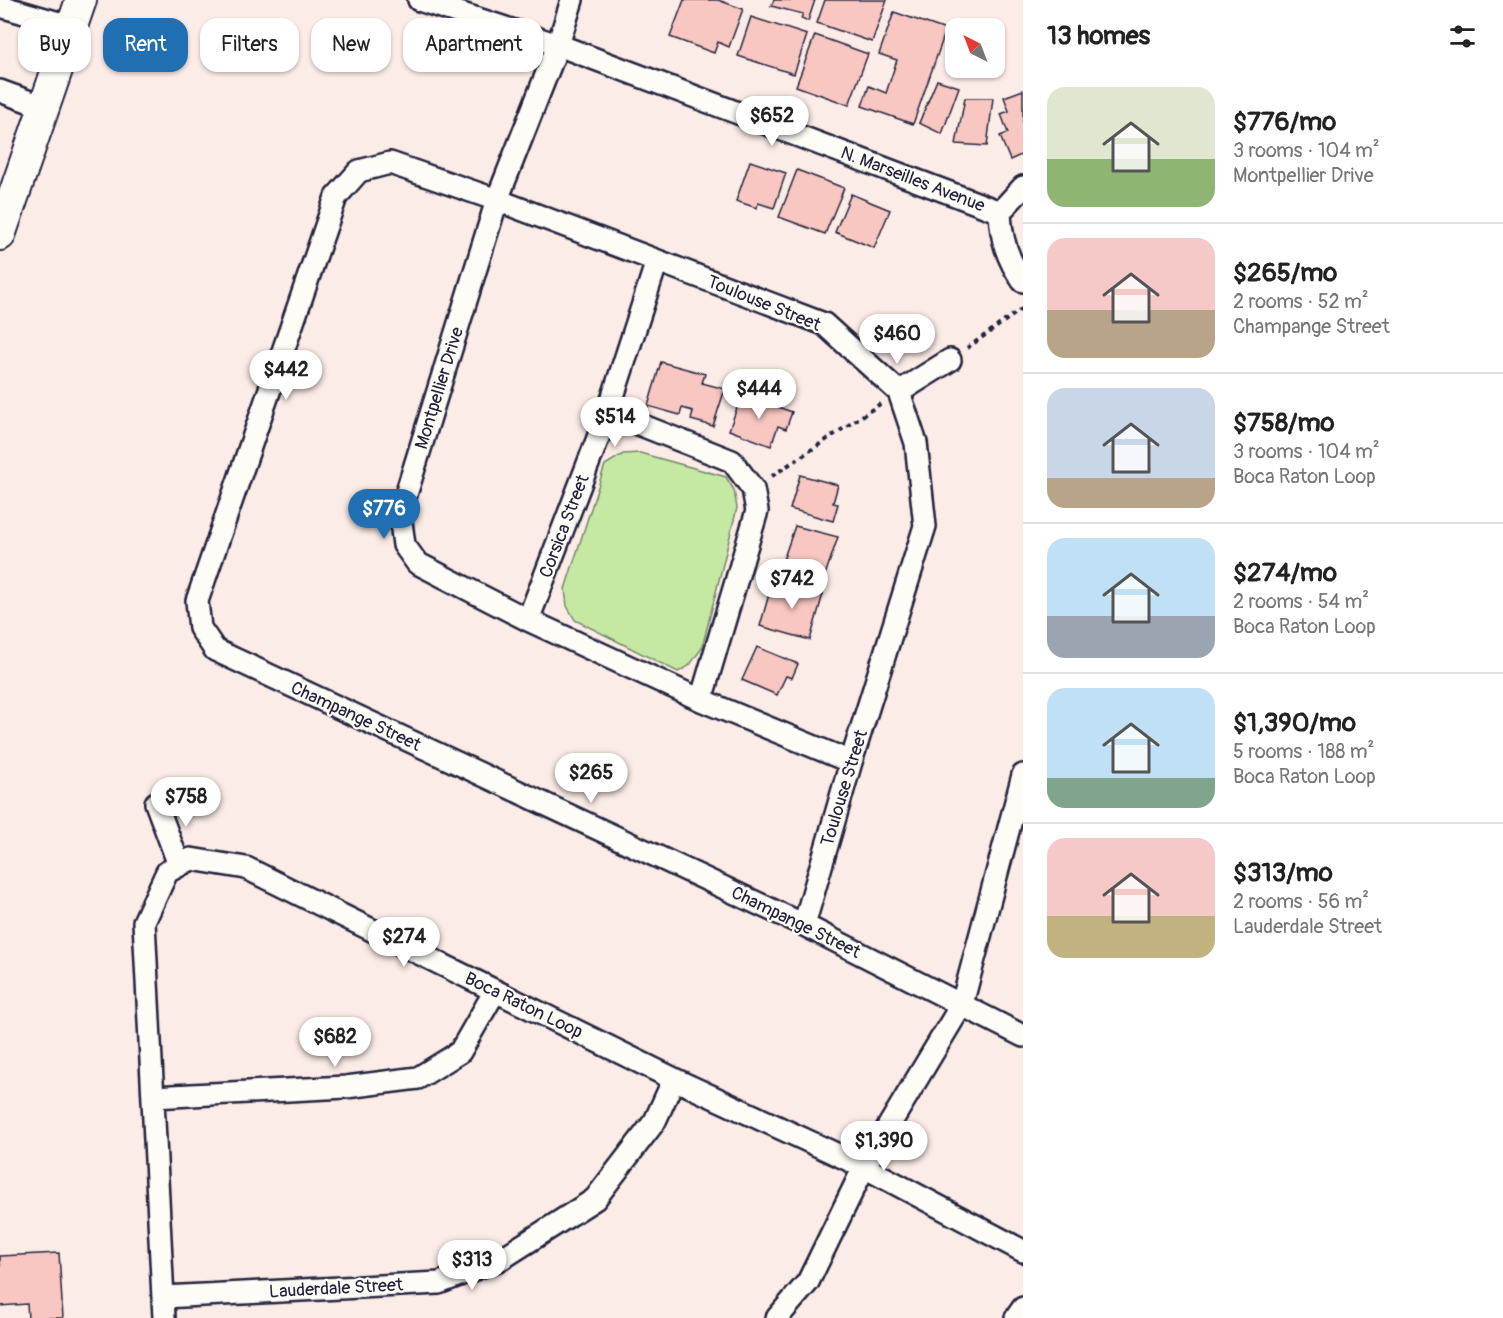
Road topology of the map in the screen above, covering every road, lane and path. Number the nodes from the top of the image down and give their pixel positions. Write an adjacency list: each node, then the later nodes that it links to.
1 (419, 0): 5 (street, N. Marseilles Avenue)
2 (572, 0): 5 (street, Montpellier Drive)
3 (0, 6): 4 (street)
4 (77, 13): 7 (main road)
5 (558, 45): 10 (street, Montpellier Drive); 11 (street, N. Marseilles Avenue)
6 (0, 91): 7 (street)
7 (44, 107): 12 (main road)
8 (359, 171): 10 (street, Toulouse Street); 26 (street, Champange Street)
9 (1023, 187): 11 (street)
10 (498, 200): 13 (street, Toulouse Street); 20 (street, Montpellier Drive)
11 (1000, 212): 14 (street)
12 (0, 235)
13 (657, 261): 17 (street, Toulouse Street); 18 (street, Corsica Street)
14 (1023, 281)
15 (1023, 308): 16 (path)
16 (950, 360): 17 (street)
17 (899, 392): 19 (path); 22 (street, Toulouse Street)
18 (608, 412): 19 (street); 20 (street, Corsica Street)
19 (753, 489): 21 (street)
20 (528, 620): 21 (street, Montpellier Drive)
21 (701, 700): 22 (street, Montpellier Drive)
22 (851, 762): 26 (street, Toulouse Street)
23 (1023, 775): 28 (street)
24 (156, 803): 25 (street)
25 (179, 865): 27 (street, Boca Raton Loop); 31 (street)
26 (804, 925): 28 (street, Champange Street)
27 (495, 991): 30 (street, Boca Raton Loop); 31 (street)
28 (962, 1004): 29 (street, Champange Street); 32 (street)
29 (1023, 1036)
30 (674, 1079): 32 (street, Boca Raton Loop); 34 (street, Lauderdale Street)
31 (153, 1096): 34 (street)
32 (864, 1167): 33 (street, Boca Raton Loop); 37 (street)
33 (1023, 1251)
34 (163, 1297): 36 (street)
35 (1023, 1308): 38 (street)
36 (164, 1318)
37 (777, 1318)
38 (1016, 1318)

